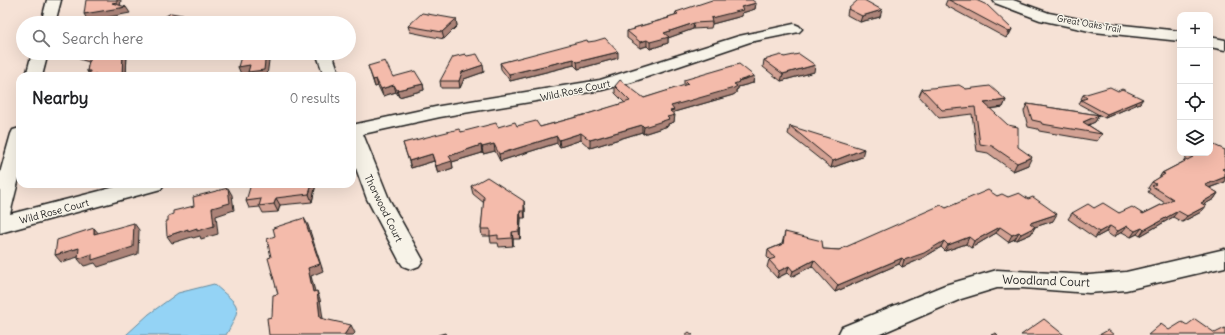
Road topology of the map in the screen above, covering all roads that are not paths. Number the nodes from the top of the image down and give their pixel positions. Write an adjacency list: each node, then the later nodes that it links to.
1 (54, 0): 3 (street)
2 (1000, 0): 5 (street, Great Oaks Trail)
3 (50, 16)
4 (794, 29): 12 (street, Wild Rose Court)
5 (1177, 36)
6 (1213, 42): 7 (street)
7 (1225, 44)
8 (38, 60): 10 (street)
9 (326, 60): 11 (street)
10 (35, 72)
11 (330, 72)
12 (356, 130)
13 (356, 141): 19 (street, Thorwood Court)
14 (16, 150): 16 (street)
15 (139, 188): 17 (street, Wild Rose Court)
16 (0, 213)
17 (0, 225)
18 (1225, 258): 20 (street, Woodland Court)
19 (411, 260)
20 (851, 335)

